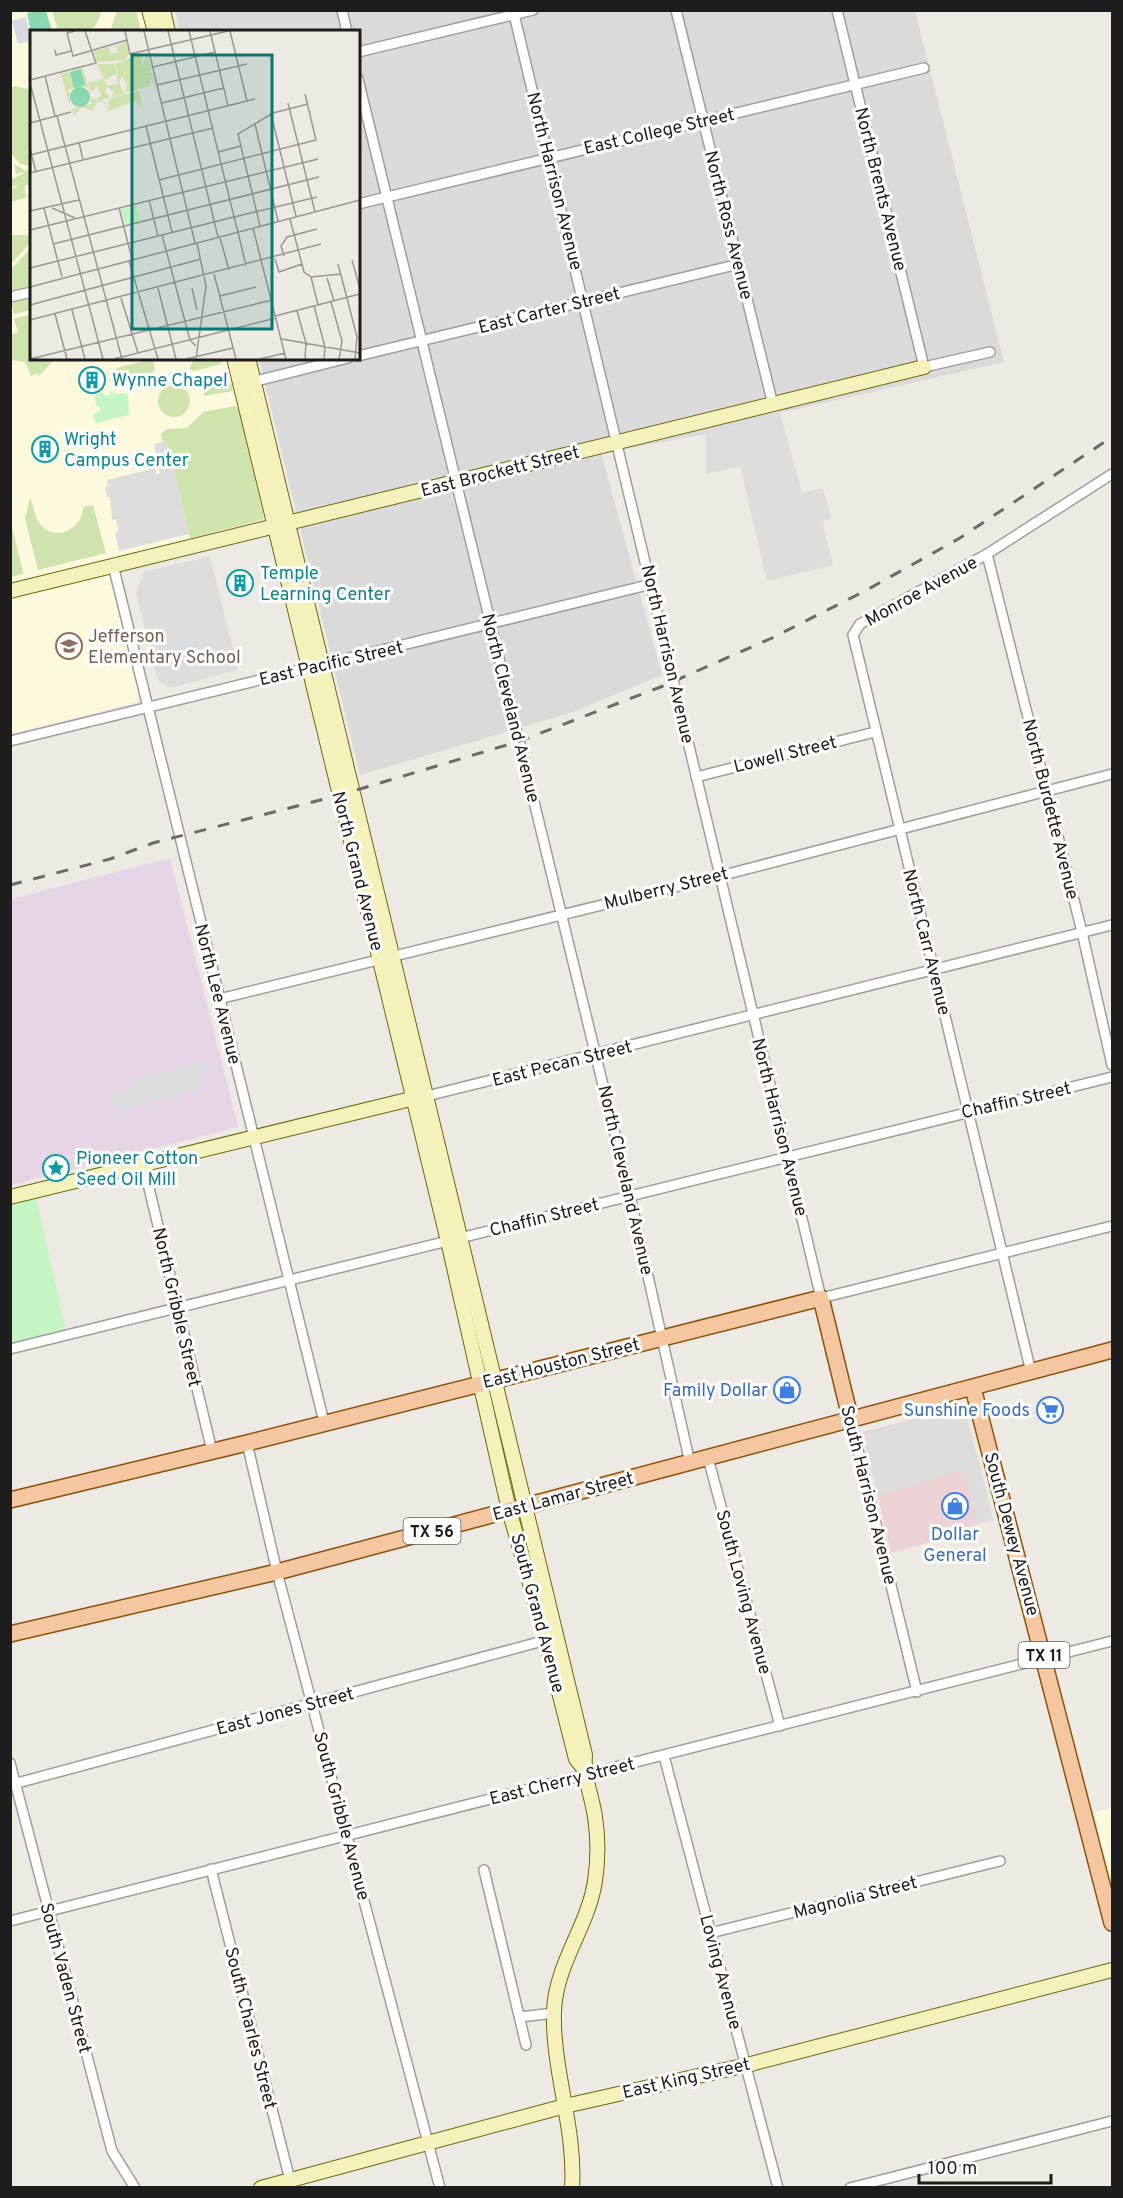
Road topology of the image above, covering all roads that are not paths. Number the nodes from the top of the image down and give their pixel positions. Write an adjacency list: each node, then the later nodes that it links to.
1 (149, 10): 8 (street)
2 (163, 10): 9 (street)
3 (342, 10): 10 (street)
4 (533, 10): 7 (street)
5 (676, 10): 15 (street, North Ross Avenue)
6 (837, 10): 13 (street, North Brents Avenue)
7 (514, 13): 11 (street); 16 (street, North Harrison Avenue)
8 (154, 30)
9 (168, 30)
10 (347, 30)
11 (360, 52)
12 (924, 68): 13 (street, East College Street)
13 (855, 84): 15 (street, East College Street); 29 (street, North Brents Avenue)
14 (360, 87): 17 (street, North Cleveland Avenue)
15 (704, 121): 16 (street, East College Street); 19 (street, North Ross Avenue)
16 (550, 157): 17 (street, East College Street); 22 (street, North Harrison Avenue)
17 (387, 198): 18 (street, East College Street); 23 (street, North Cleveland Avenue)
18 (360, 204)
19 (739, 264): 22 (street, East Carter Street); 31 (street, North Ross Avenue)
20 (30, 292): 21 (street)
21 (10, 297)
22 (585, 302): 23 (street, East Carter Street); 32 (street, North Harrison Avenue)
23 (422, 341): 25 (street, East Carter Street); 34 (street, North Cleveland Avenue)
24 (990, 352): 29 (street, East Brockett Street)
25 (360, 356)
26 (235, 360): 30 (street, North Grand Avenue)
27 (248, 360): 30 (street, North Grand Avenue)
28 (340, 360): 30 (street)
29 (924, 367): 31 (street, East Brockett Street)
30 (247, 383): 35 (street, North Grand Avenue)
31 (773, 405): 32 (street, East Brockett Street)
32 (618, 442): 34 (street, East Brockett Street); 38 (street, North Harrison Avenue)
33 (1113, 474): 36 (street, Monroe Avenue)
34 (457, 482): 35 (street, East Brockett Street); 40 (street, North Cleveland Avenue)
35 (280, 525): 37 (street, East Brockett Street); 42 (street, North Grand Avenue)
36 (987, 554): 41 (street, Monroe Avenue); 48 (street, North Burdette Avenue)
37 (113, 565): 39 (street, East Brockett Street); 43 (street, North Lee Avenue)
38 (652, 584): 40 (street, East Pacific Street); 47 (street, North Harrison Avenue)
39 (10, 591)
40 (491, 625): 42 (street, East Pacific Street); 51 (street, North Cleveland Avenue)
41 (855, 630): 44 (street, North Carr Avenue)
42 (316, 667): 43 (street, East Pacific Street); 54 (street, North Grand Avenue)
43 (149, 706): 45 (street, East Pacific Street); 56 (street, North Lee Avenue)
44 (875, 732): 47 (street, Lowell Street); 49 (street, North Carr Avenue)
45 (10, 741)
46 (1113, 774): 48 (street, Mulberry Street)
47 (696, 777): 50 (street, North Harrison Avenue)
48 (1046, 791): 49 (street, Mulberry Street); 53 (street, North Burdette Avenue)
49 (899, 829): 50 (street, Mulberry Street); 55 (street, North Carr Avenue)
50 (720, 876): 51 (street, Mulberry Street); 57 (street, North Harrison Avenue)
51 (561, 914): 54 (street, Mulberry Street); 58 (street, North Cleveland Avenue)
52 (1113, 925): 53 (street, East Pecan Street)
53 (1082, 932): 55 (street, East Pecan Street); 59 (street, North Burdette Avenue)
54 (386, 957): 56 (street, Mulberry Street); 61 (street, North Grand Avenue)
55 (933, 970): 57 (street, East Pecan Street); 62 (street, North Carr Avenue)
56 (219, 999): 63 (street, North Lee Avenue)
57 (753, 1016): 58 (street, East Pecan Street); 64 (street, North Harrison Avenue)
58 (596, 1055): 61 (street, East Pecan Street); 66 (street, North Cleveland Avenue)
59 (1113, 1065)
60 (1113, 1077): 62 (street, Chaffin Street)
61 (420, 1097): 63 (street, East Pecan Street); 69 (street, North Grand Avenue)
62 (969, 1110): 64 (street, Chaffin Street); 70 (street, North Carr Avenue)
63 (253, 1137): 65 (street, East Pecan Street); 71 (street, North Lee Avenue)
64 (788, 1159): 66 (street, Chaffin Street); 72 (street, North Harrison Avenue)
65 (143, 1163): 67 (street, East Pecan Street); 73 (street, North Gribble Street)
66 (630, 1196): 69 (street, Chaffin Street); 74 (street, North Cleveland Avenue)
67 (10, 1197)
68 (1113, 1226): 70 (street, East Houston Street)
69 (454, 1239): 71 (street, Chaffin Street); 78 (street, North Grand Avenue)
70 (1002, 1254): 72 (street, East Houston Street); 77 (street, North Carr Avenue)
71 (289, 1280): 73 (street, Chaffin Street); 83 (street, North Lee Avenue)
72 (821, 1298): 74 (main road, East Houston Street); 79 (main road, South Harrison Avenue)
73 (178, 1308): 75 (street, Chaffin Street); 85 (street, North Gribble Street)
74 (663, 1337): 78 (main road, East Houston Street); 87 (street, North Cleveland Avenue)
75 (10, 1349)
76 (1113, 1350): 77 (main road, East Lamar Street / TX 56)
77 (1031, 1372): 80 (main road, East Lamar Street / TX 56)
78 (488, 1382): 83 (main road, East Houston Street); 89 (street, South Grand Avenue); 90 (street, South Grand Avenue)
79 (843, 1386): 81 (main road); 82 (main road, South Harrison Avenue)
80 (972, 1388): 81 (main road, East Lamar Street / TX 56); 97 (main road, South Dewey Avenue / TX 11)
81 (891, 1410): 82 (main road, East Lamar Street / TX 56)
82 (851, 1421): 86 (main road, East Lamar Street / TX 56); 98 (street, South Harrison Avenue)
83 (324, 1422): 84 (main road, East Houston Street)
84 (247, 1443): 85 (main road, East Houston Street); 93 (street, South Gribble Avenue)
85 (212, 1451): 88 (main road, East Houston Street)
86 (708, 1458): 87 (main road, East Lamar Street / TX 56); 100 (street, South Loving Avenue)
87 (690, 1463): 89 (main road, East Lamar Street / TX 56)
88 (10, 1500)
89 (526, 1506): 90 (main road, East Lamar Street / TX 56); 91 (street, South Grand Avenue)
90 (509, 1510): 92 (street, South Grand Avenue); 93 (main road, East Lamar Street / TX 56)
91 (534, 1535): 92 (street); 95 (street, South Grand Avenue)
92 (518, 1539): 95 (street, South Grand Avenue)
93 (277, 1572): 94 (main road, East Lamar Street / TX 56); 99 (street, South Gribble Avenue)
94 (10, 1634)
95 (553, 1638): 99 (street, East Jones Street); 103 (street, South Grand Avenue)
96 (1113, 1641): 97 (street, East Cherry Street)
97 (1045, 1659): 98 (street, East Cherry Street); 111 (main road, South Dewey Avenue / TX 11)
98 (917, 1692): 100 (street, East Cherry Street)
99 (311, 1704): 104 (street, East Jones Street); 105 (street, South Gribble Avenue)
100 (780, 1726): 101 (street, East Cherry Street)
101 (664, 1756): 103 (street, East Cherry Street); 112 (street, Loving Avenue)
102 (10, 1763): 104 (street, South Vaden Street)
103 (585, 1772): 105 (street, East Cherry Street); 114 (street, South Grand Avenue)
104 (13, 1784): 109 (street, South Vaden Street)
105 (348, 1835): 107 (street, East Cherry Street); 120 (street, South Gribble Avenue)
106 (1000, 1861): 112 (street, Magnolia Street)
107 (211, 1869): 109 (street, East Cherry Street); 121 (street, South Charles Street)
108 (484, 1870): 115 (street)
109 (49, 1911): 110 (street, East Cherry Street); 122 (street, South Vaden Street)
110 (10, 1921)
111 (1113, 1923)
112 (710, 1933): 117 (street, Loving Avenue)
113 (1113, 1970): 117 (street, East King Street)
114 (554, 2013): 115 (street); 118 (street, South Grand Avenue)
115 (520, 2017): 116 (street)
116 (526, 2044)
117 (747, 2064): 118 (street, East King Street); 126 (street, Loving Avenue)
118 (565, 2106): 120 (street, East King Street); 125 (street, South Grand Avenue)
119 (1113, 2121): 127 (street)
120 (428, 2143): 121 (street, East King Street); 124 (street, South Gribble Avenue)
121 (291, 2184): 123 (street, East King Street)
122 (135, 2187)
123 (261, 2187)
124 (440, 2187)
125 (572, 2187)
126 (778, 2187)
127 (850, 2187)

